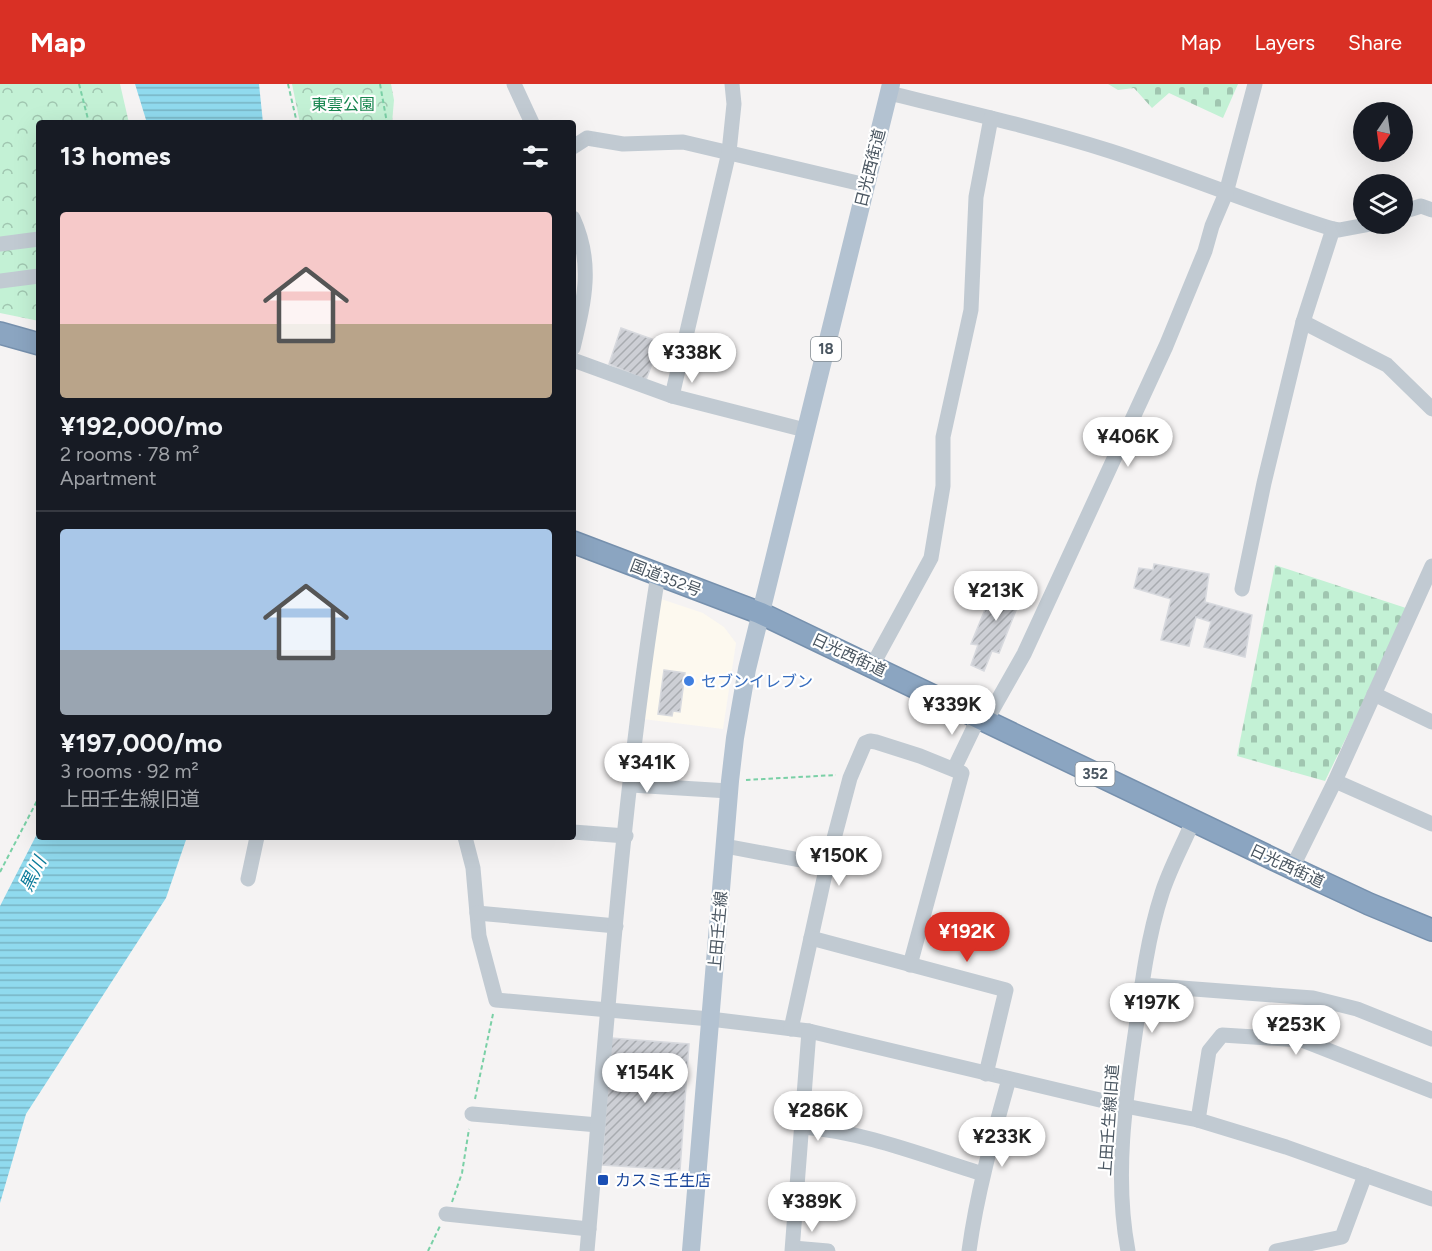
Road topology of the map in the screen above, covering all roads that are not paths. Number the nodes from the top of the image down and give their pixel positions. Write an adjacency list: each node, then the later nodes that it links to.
1 (514, 84): 6 (street)
2 (732, 84): 8 (street)
3 (1255, 84): 10 (street)
4 (890, 88): 5 (street); 9 (main road, 日光西街道 / 18)
5 (991, 117): 10 (street); 33 (street)
6 (531, 120)
7 (576, 145): 8 (street)
8 (729, 152): 9 (street); 25 (street)
9 (866, 185): 27 (main road, 日光西街道 / 18)
10 (1226, 193): 15 (street); 35 (street)
11 (1413, 209): 12 (street)
12 (1432, 210)
13 (576, 225): 22 (street)
14 (1353, 228): 15 (street)
15 (1333, 229): 20 (street)
16 (36, 239): 17 (street)
17 (0, 244)
18 (36, 276): 19 (street)
19 (0, 280)
20 (1304, 322): 26 (street); 31 (street)
21 (0, 333): 23 (highway)
22 (576, 335)
23 (36, 343)
24 (576, 361): 25 (street)
25 (672, 396): 27 (street)
26 (1432, 410)
27 (805, 430): 32 (main road, 日光西街道 / 18)
28 (576, 543): 30 (highway, 国道352号 / 352)
29 (1432, 566): 34 (street)
30 (658, 575): 32 (highway, 国道352号 / 352); 39 (street)
31 (1242, 589)
32 (760, 613): 33 (highway, 日光西街道 / 352); 40 (main road, 上田壬生線)
33 (872, 666): 35 (highway, 日光西街道 / 352)
34 (1374, 694): 36 (street); 38 (street)
35 (983, 719): 37 (street); 41 (highway, 日光西街道 / 352)
36 (1432, 722)
37 (954, 769): 48 (street); 55 (street)
38 (1335, 781): 42 (street); 49 (street)
39 (631, 785): 40 (street); 44 (street)
40 (730, 787): 47 (main road, 上田壬生線)
41 (1192, 821): 49 (highway, 日光西街道 / 352); 56 (street, 上田壬生線旧道)
42 (1432, 824)
43 (576, 832): 44 (street)
44 (626, 836): 52 (street)
45 (256, 840): 50 (street)
46 (466, 840): 51 (street)
47 (725, 846): 48 (street); 58 (main road, 上田壬生線)
48 (827, 865): 54 (street)
49 (1292, 868): 53 (highway, 日光西街道 / 352)
50 (248, 879)
51 (477, 913): 52 (street); 57 (street)
52 (616, 926): 57 (street)
53 (1432, 930)
54 (811, 938): 55 (street); 59 (street)
55 (910, 964): 62 (street)
56 (1142, 986): 61 (street); 65 (street, 上田壬生線旧道)
57 (608, 1010): 58 (street); 68 (street)
58 (710, 1019): 59 (street); 77 (main road, 上田壬生線)
59 (791, 1029): 60 (street)
60 (809, 1031): 62 (street); 69 (street)
61 (1432, 1039)
62 (986, 1074): 63 (street)
63 (1009, 1079): 65 (street); 70 (street)
64 (1432, 1091): 67 (street)
65 (1125, 1106): 67 (street); 80 (street, 上田壬生線旧道)
66 (472, 1114): 68 (street)
67 (1198, 1120): 71 (street)
68 (598, 1125): 74 (street)
69 (802, 1127): 70 (street); 75 (street)
70 (983, 1174): 79 (street)
71 (1365, 1175): 72 (street); 81 (street)
72 (1432, 1199)
73 (446, 1214): 74 (street)
74 (589, 1229): 76 (street)
75 (793, 1250): 78 (street)
76 (587, 1251)
77 (691, 1251)
78 (828, 1251)
79 (969, 1251)
80 (1128, 1251)
81 (1276, 1251)

